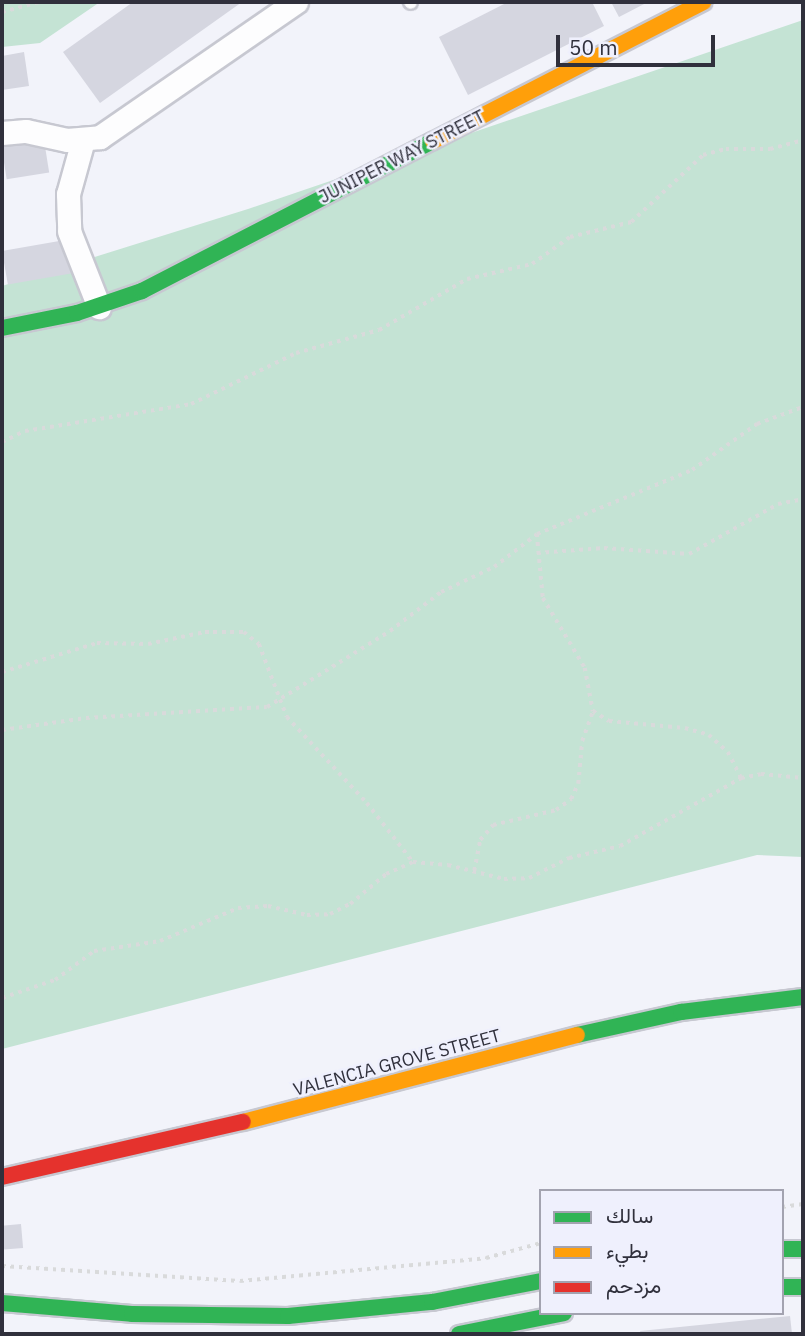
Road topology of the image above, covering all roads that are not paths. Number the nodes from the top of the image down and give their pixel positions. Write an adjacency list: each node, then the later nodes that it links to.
1 (296, 2): 4 (street)
2 (703, 2): 5 (street, JUNIPER WAY STREET)
3 (2, 133): 4 (street)
4 (83, 140): 5 (street)
5 (99, 307): 6 (street, JUNIPER WAY STREET)
6 (2, 328)
7 (803, 997): 8 (street, VALENCIA GROVE STREET)
8 (2, 1177)
9 (784, 1249): 10 (street)
10 (803, 1249)
11 (539, 1281): 14 (street)
12 (784, 1287): 13 (street)
13 (803, 1287)
14 (2, 1303)
15 (554, 1315): 16 (street)
16 (459, 1334)

